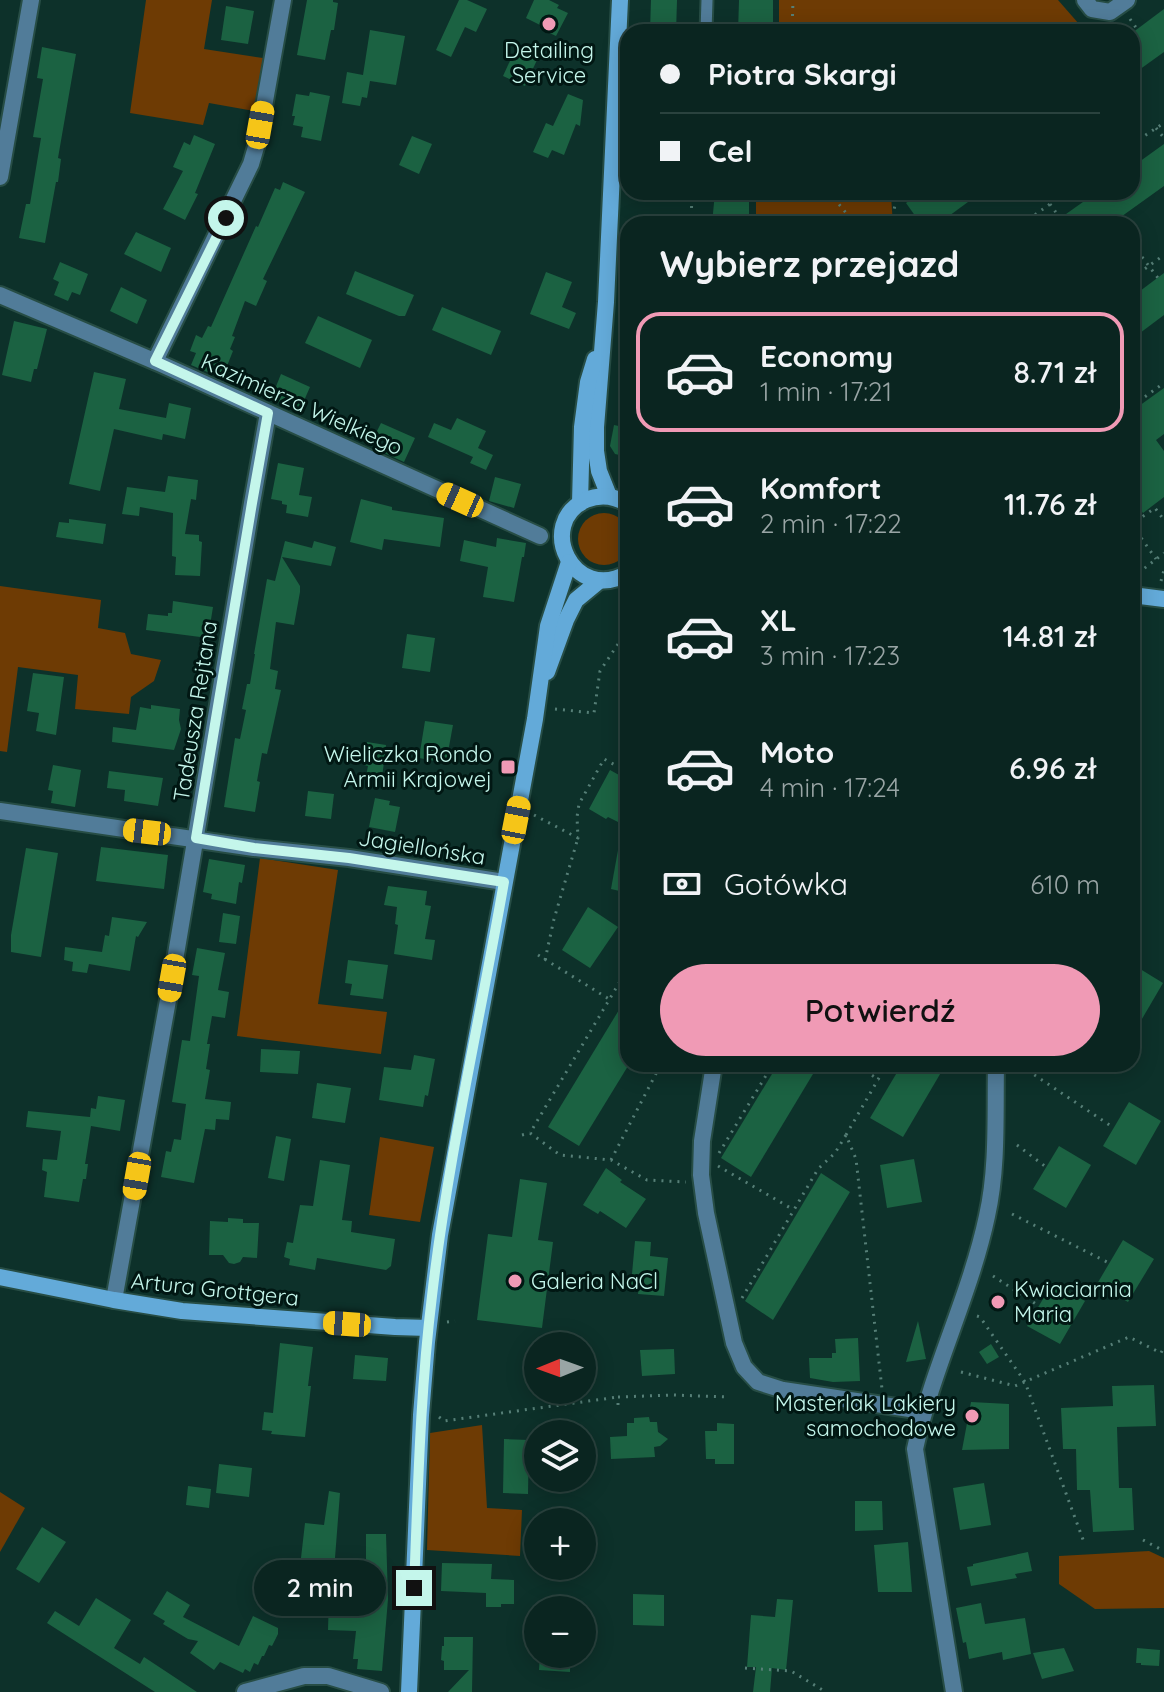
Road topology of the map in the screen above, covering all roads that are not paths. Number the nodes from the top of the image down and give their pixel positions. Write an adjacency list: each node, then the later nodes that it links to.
1 (31, 0): 8 (street)
2 (283, 0): 11 (street)
3 (620, 0): 10 (main road)
4 (707, 0): 7 (lane)
5 (1085, 0): 6 (street)
6 (1128, 8)
7 (706, 24)
8 (0, 177)
9 (0, 295): 11 (street, Kazimierza Wielkiego)
10 (602, 335): 13 (main road); 15 (main road)
11 (155, 361): 12 (street, Kazimierza Wielkiego)
12 (268, 413): 16 (street, Kazimierza Wielkiego); 24 (street, Tadeusza Rejtana)
13 (609, 496): 14 (main road); 15 (main road)
14 (620, 499)
15 (580, 503): 17 (main road)
16 (540, 536)
17 (569, 562): 19 (main road); 22 (main road)
18 (620, 576): 19 (main road)
19 (599, 581): 22 (main road)
20 (1162, 592): 21 (main road)
21 (1140, 594)
22 (544, 704): 25 (main road)
23 (0, 811): 24 (street, Jagiellońska)
24 (196, 838): 25 (street, Jagiellońska); 29 (street, Tadeusza Rejtana)
25 (504, 882): 30 (main road)
26 (713, 1072): 31 (street)
27 (996, 1072): 31 (street)
28 (0, 1277): 29 (main road, Artura Grottgera)
29 (114, 1300): 30 (main road, Artura Grottgera)
30 (428, 1328): 34 (main road)
31 (923, 1411): 35 (street)
32 (245, 1692): 33 (street)
33 (381, 1692)
34 (409, 1692)
35 (954, 1692)

